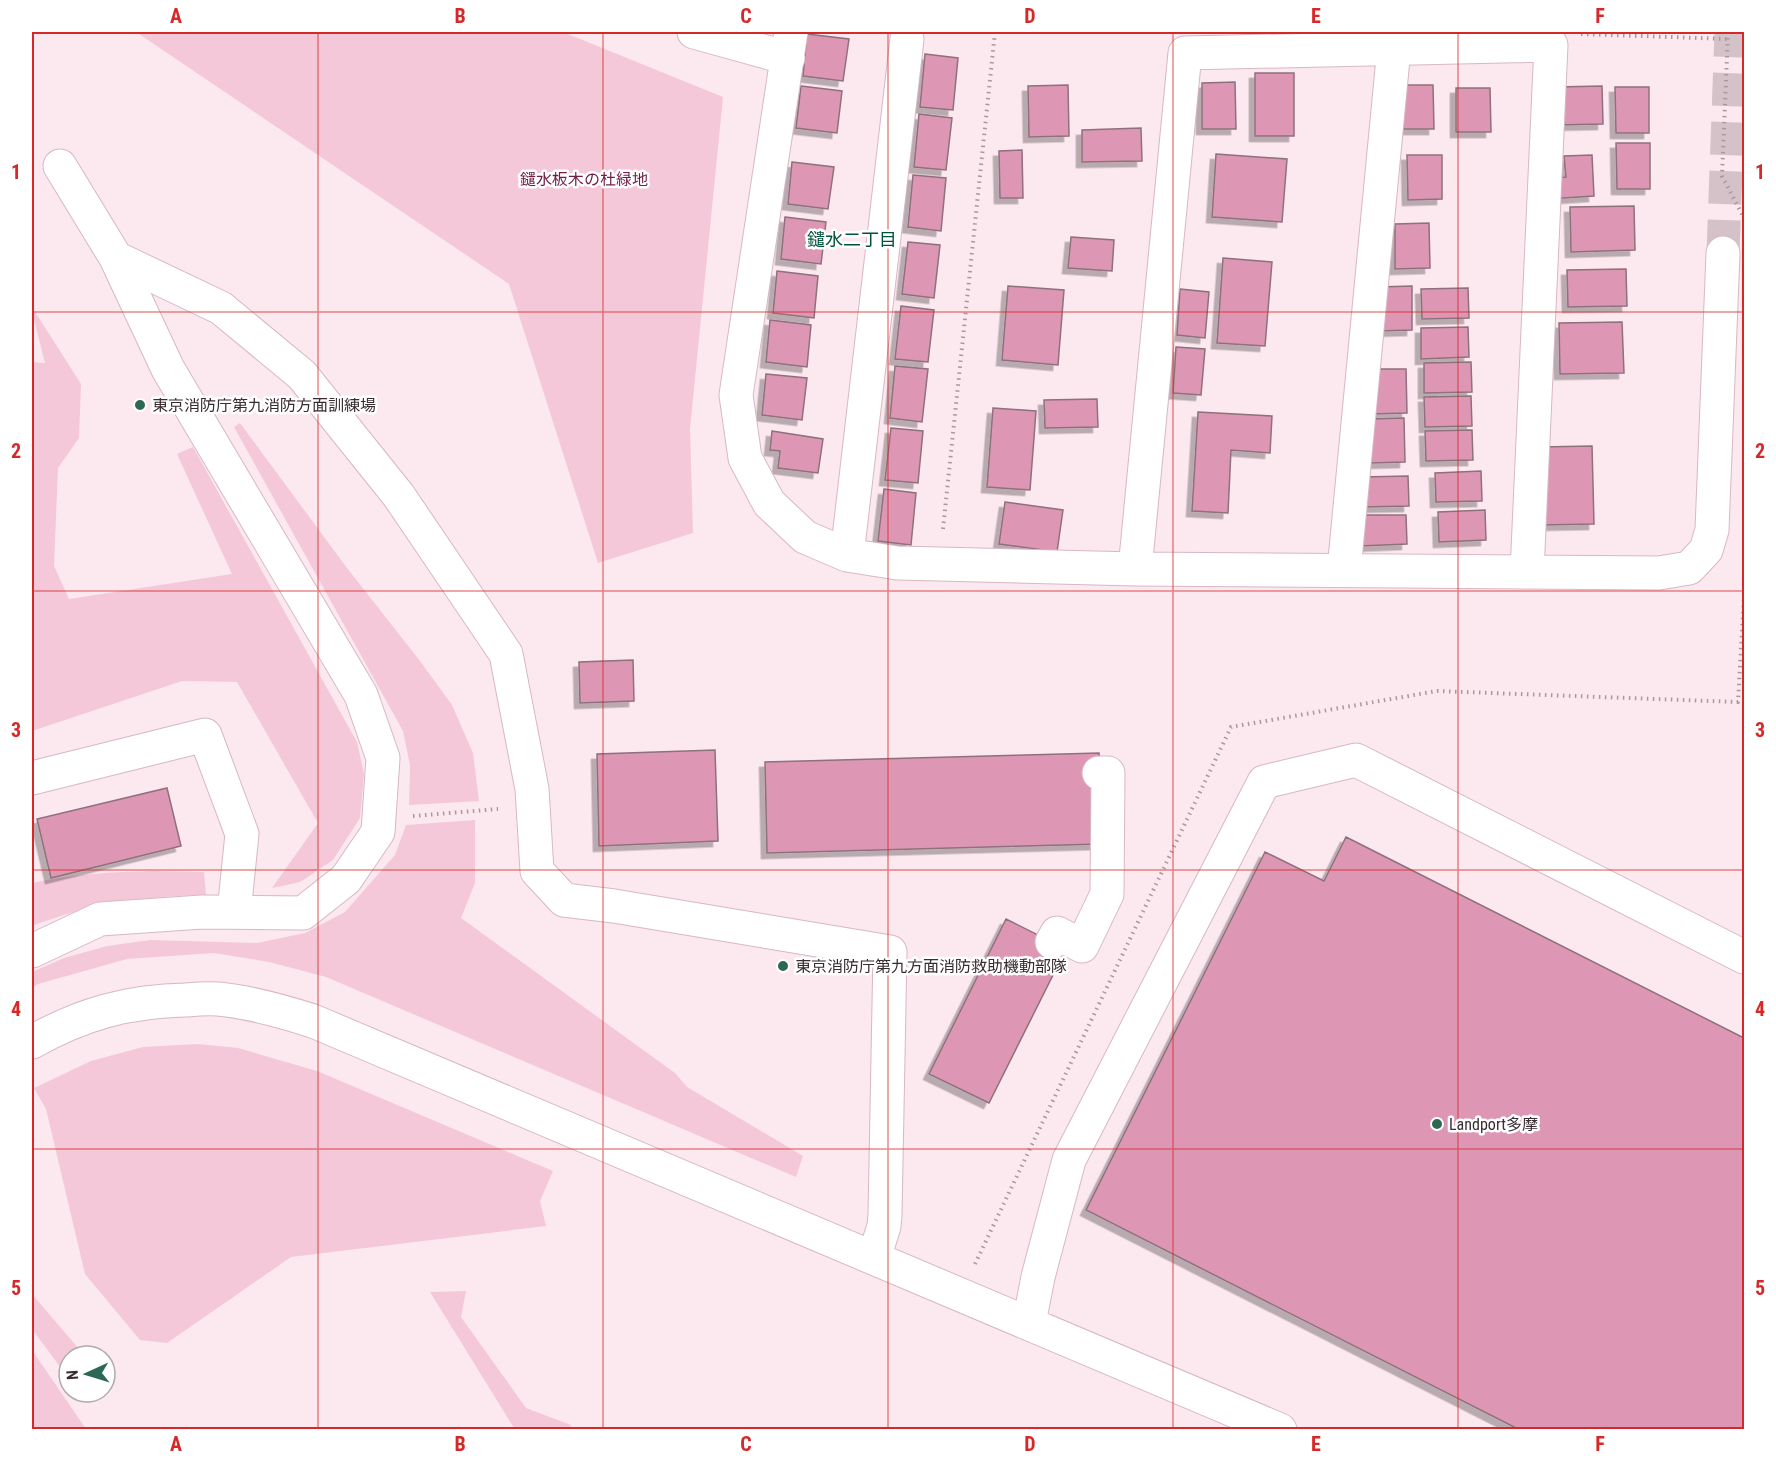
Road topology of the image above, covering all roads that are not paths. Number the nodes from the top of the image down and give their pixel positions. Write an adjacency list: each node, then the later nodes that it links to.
1 (694, 32): 3 (street)
2 (908, 39): 8 (street)
3 (789, 45): 8 (street)
4 (1394, 48): 9 (street); 10 (street); 11 (street)
5 (60, 166): 7 (street)
6 (1723, 253): 11 (street)
7 (116, 258): 14 (street); 19 (street)
8 (847, 555): 9 (street)
9 (1135, 569): 10 (street)
10 (1344, 570): 11 (street)
11 (1527, 572)
12 (1099, 773): 15 (street)
13 (32, 778): 14 (street)
14 (234, 912): 16 (street)
15 (1052, 942)
16 (32, 951)
17 (1744, 957): 20 (street)
18 (32, 1041): 19 (street)
19 (874, 1258): 20 (street)
20 (1029, 1323): 21 (street)
21 (1280, 1430)

